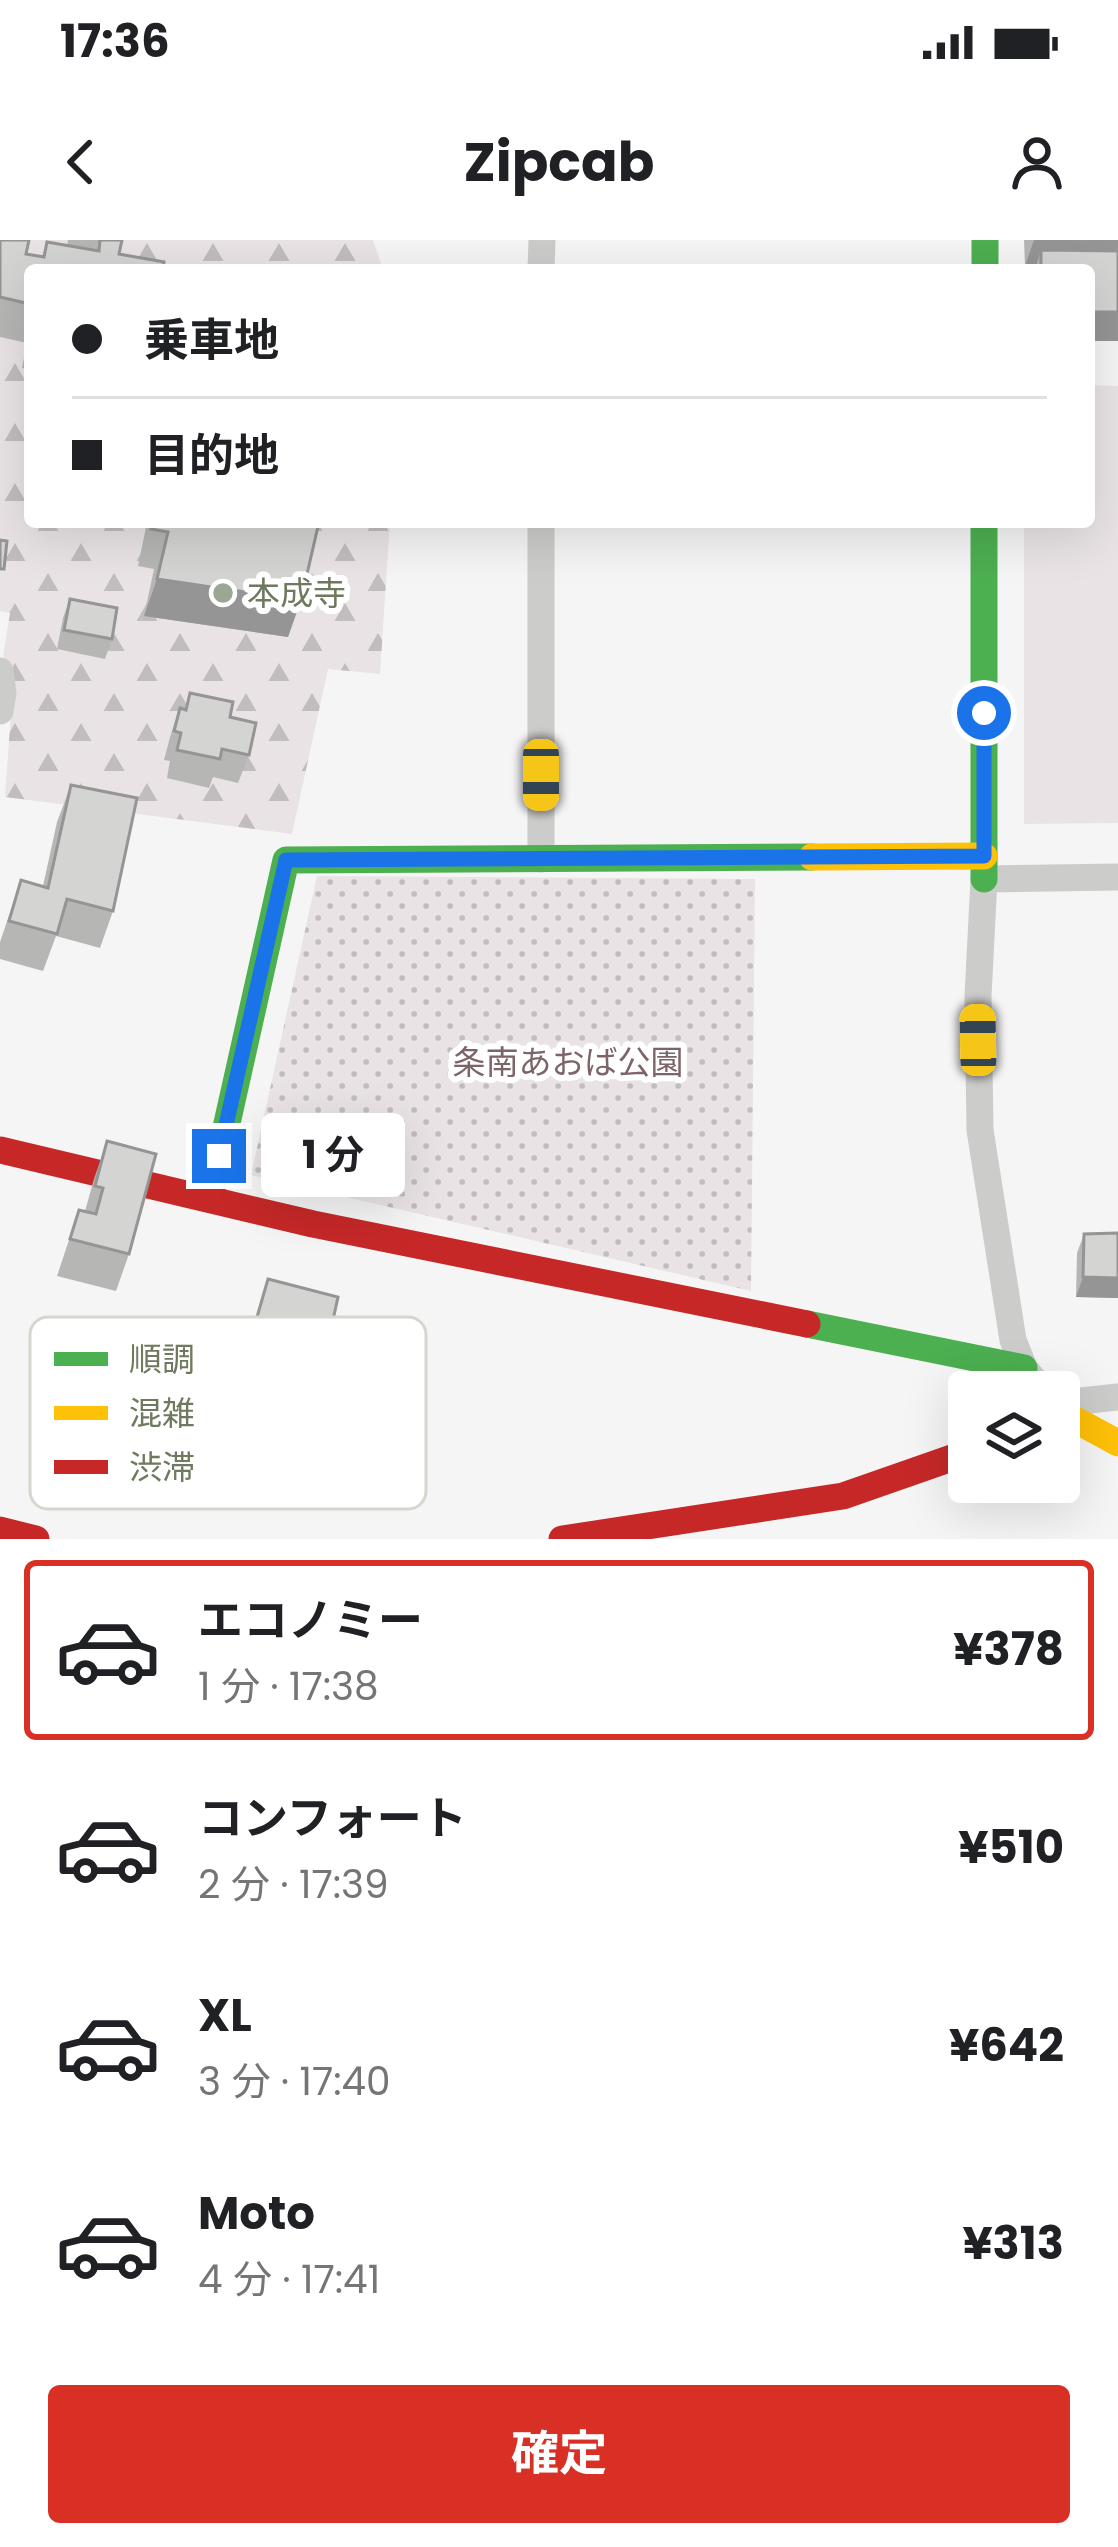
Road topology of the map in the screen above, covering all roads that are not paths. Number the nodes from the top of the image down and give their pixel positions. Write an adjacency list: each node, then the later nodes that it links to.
1 (541, 528): 5 (street)
2 (984, 528): 6 (street)
3 (0, 671): 4 (street)
4 (0, 711)
5 (541, 860): 6 (street); 9 (street)
6 (984, 867): 7 (street); 10 (street)
7 (1118, 877)
8 (0, 1150): 9 (street)
9 (210, 1199): 10 (street)
10 (1024, 1368): 11 (street)
11 (1026, 1371)
12 (1118, 1396): 13 (street)
13 (1080, 1402)
14 (1080, 1422): 15 (street)
15 (1118, 1443)
16 (948, 1459): 19 (street)
17 (0, 1530): 18 (street)
18 (37, 1539)
19 (562, 1539)

